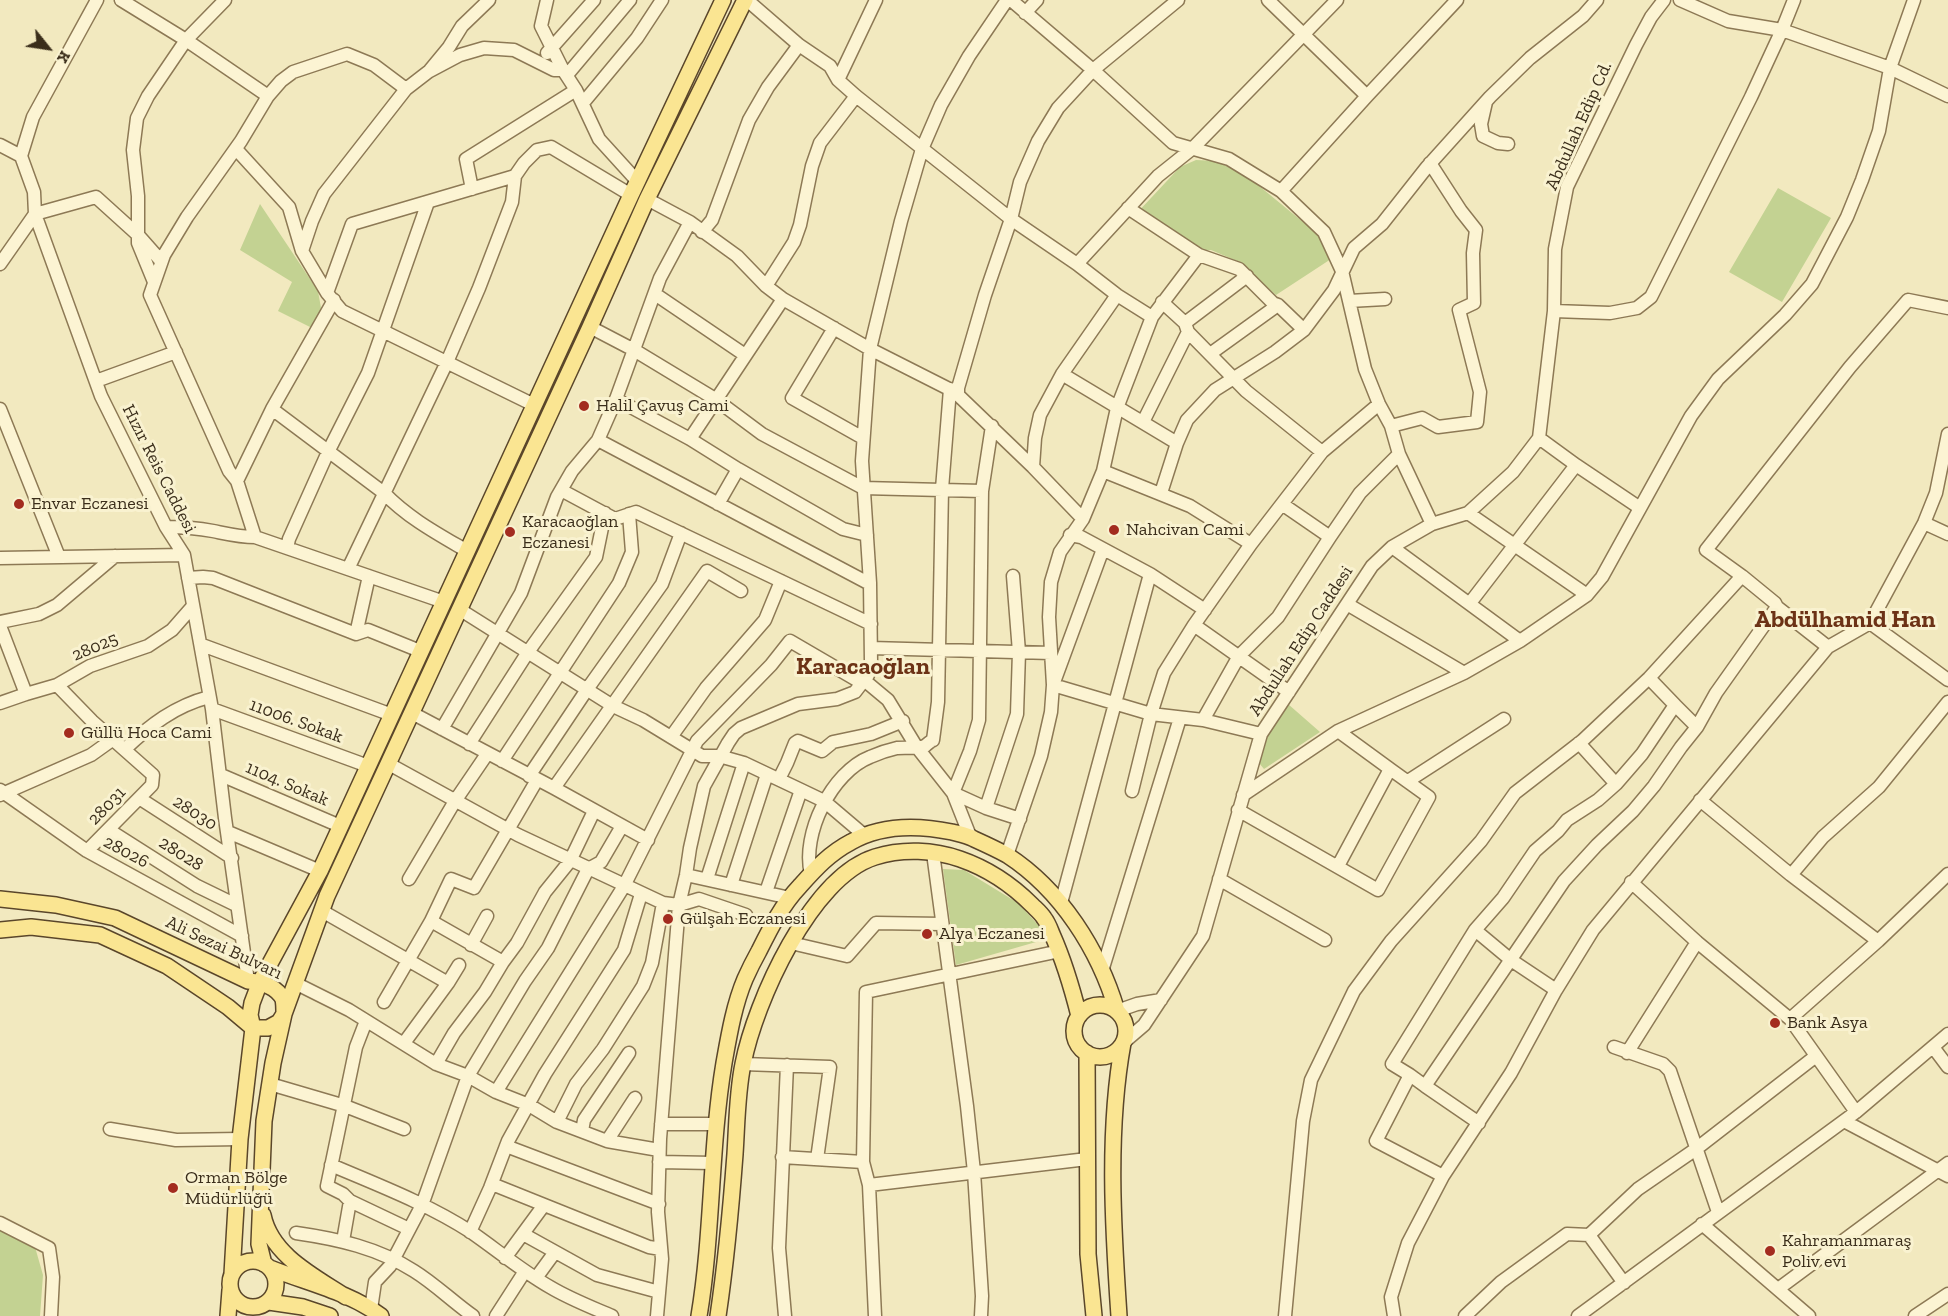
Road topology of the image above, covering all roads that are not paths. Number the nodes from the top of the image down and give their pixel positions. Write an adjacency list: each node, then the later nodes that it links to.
1 (97, 0): 48 (street)
2 (121, 0): 26 (street)
3 (225, 0): 26 (street)
4 (489, 0): 32 (street)
5 (547, 0): 28 (street)
6 (630, 0): 33 (street)
7 (662, 0): 42 (street)
8 (723, 0): 51 (main road)
9 (746, 0): 27 (street); 54 (main road)
10 (876, 0): 34 (street)
11 (1009, 0): 23 (street); 47 (street)
12 (1036, 0): 23 (street)
13 (1178, 0): 31 (street)
14 (1268, 0): 25 (street)
15 (1337, 0): 25 (street)
16 (1457, 0): 39 (street)
17 (1597, 0): 41 (street)
18 (1664, 0): 80 (street, Abdullah Edip Cd.)
19 (1680, 0): 24 (street)
20 (1794, 0): 24 (street)
21 (1914, 0): 30 (street)
22 (590, 2): 28 (street)
23 (1025, 13): 31 (street)
24 (1782, 30): 30 (street); 80 (street)
25 (1303, 34): 39 (street); 45 (street)
26 (186, 40): 37 (street); 61 (street)
27 (799, 45): 34 (street); 60 (street)
28 (551, 48): 29 (street); 33 (street)
29 (535, 59): 32 (street); 33 (street)
30 (1890, 68): 40 (street); 129 (street)
31 (1093, 70): 45 (street); 58 (street)
32 (428, 72): 35 (street)
33 (565, 72): 36 (street)
34 (838, 80): 38 (street)
35 (406, 89): 37 (street); 62 (street)
36 (576, 90): 42 (street); 52 (street)
37 (268, 96): 46 (street)
38 (856, 96): 47 (street); 70 (street)
39 (1367, 96): 53 (street)
40 (1948, 96)
41 (1486, 101): 43 (street); 49 (street)
42 (583, 103): 51 (street)
43 (1508, 144)
44 (0, 145): 48 (street)
45 (1193, 148): 53 (street); 56 (street)
46 (236, 149): 62 (street); 64 (street)
47 (922, 149): 58 (street); 87 (street)
48 (21, 156): 57 (street, Hızır Reis Caddesi)
49 (1430, 163): 67 (street); 106 (street)
50 (515, 176): 51 (street); 52 (street); 92 (street)
51 (634, 188): 100 (main road)
52 (472, 189): 55 (street)
53 (1281, 191): 67 (street)
54 (647, 199): 59 (street); 82 (main road)
55 (428, 202): 73 (street); 86 (street)
56 (1128, 208): 63 (street); 66 (street)
57 (34, 214): 61 (street); 65 (street); 95 (street, Hızır Reis Caddesi)
58 (1011, 219): 66 (street); 96 (street)
59 (690, 222): 60 (street); 71 (street)
60 (702, 232): 70 (street)
61 (138, 235): 64 (street); 69 (street)
62 (302, 251): 73 (street)
63 (1199, 255): 68 (street); 77 (street)
64 (161, 261): 69 (street)
65 (0, 264)
66 (1077, 264): 72 (street)
67 (1341, 272): 76 (street); 85 (street)
68 (1246, 276): 78 (street); 83 (street)
69 (154, 282): 89 (street)
70 (766, 286): 74 (street)
71 (655, 294): 88 (street); 91 (street)
72 (1117, 295): 81 (street); 93 (street)
73 (330, 296): 86 (street); 103 (street)
74 (783, 299): 84 (street); 91 (street)
75 (1384, 299): 76 (street)
76 (1349, 301): 99 (street)
77 (1162, 302): 81 (street); 83 (street)
78 (1278, 305): 85 (street); 90 (street)
79 (1948, 308): 157 (street)
80 (1554, 311): 109 (street)
81 (1152, 317): 101 (street)
82 (590, 327): 88 (street); 168 (main road)
83 (1187, 327): 90 (street); 104 (street)
84 (834, 328): 87 (street); 108 (street)
85 (1304, 330): 94 (street)
86 (383, 331): 92 (street); 113 (street)
87 (870, 349): 96 (street); 108 (street)
88 (634, 350): 97 (street); 98 (street)
89 (176, 352): 95 (street); 120 (street)
90 (1210, 354): 94 (street)
91 (745, 355): 98 (street)
92 (447, 362): 100 (street); 125 (street)
93 (1062, 374): 101 (street); 117 (street)
94 (1234, 378): 112 (street); 114 (street)
95 (96, 381): 136 (street, Hızır Reis Caddesi)
96 (954, 392): 105 (street); 122 (street)
97 (616, 399): 110 (street); 111 (street)
98 (715, 399): 110 (street); 121 (street)
99 (1379, 404): 106 (street); 114 (street)
100 (534, 405): 148 (main road)
101 (1117, 408): 104 (street); 119 (street)
102 (0, 409): 151 (street)
103 (272, 409): 113 (street); 120 (street)
104 (1143, 422): 112 (street)
105 (992, 426): 117 (street); 124 (street)
106 (1391, 426): 115 (street)
107 (1948, 434): 134 (street)
108 (863, 438): 121 (street)
109 (1539, 438): 116 (street); 131 (street, Abdullah Edip Caddesi)
110 (690, 439): 118 (street)
111 (598, 440): 123 (street); 127 (street)
112 (1177, 443): 126 (street)
113 (329, 452): 125 (street); 146 (street)
114 (1322, 452): 128 (street)
115 (1399, 454): 135 (street); 142 (street)
116 (1576, 465): 129 (street); 144 (street)
117 (1033, 467): 133 (street)
118 (738, 469): 127 (street); 139 (street)
119 (1103, 471): 126 (street); 133 (street)
120 (237, 481): 141 (street)
121 (863, 488): 122 (street); 139 (street)
122 (942, 489): 124 (street); 180 (street)
123 (561, 490): 130 (street); 175 (street)
124 (982, 491): 182 (street)
125 (384, 493): 148 (street); 153 (street)
126 (1161, 493): 143 (street)
127 (718, 504): 160 (street)
128 (1282, 504): 142 (street); 143 (street)
129 (1640, 508): 162 (street)
130 (605, 513): 132 (street); 183 (street)
131 (1468, 513): 135 (street, Abdullah Edip Caddesi); 144 (street)
132 (629, 514): 137 (street); 187 (street)
133 (1083, 519): 140 (street)
134 (1924, 523): 138 (street); 170 (street)
135 (1432, 524): 145 (street, Abdullah Edip Caddesi)
136 (165, 527): 141 (street); 149 (street, Hızır Reis Caddesi)
137 (681, 533): 159 (street); 194 (street)
138 (1948, 534)
139 (867, 535): 160 (street)
140 (1070, 535): 147 (street); 185 (street)
141 (255, 537): 146 (street)
142 (1330, 537): 186 (street)
143 (1251, 544): 169 (street)
144 (1515, 545): 162 (street); 164 (street)
145 (1392, 547): 164 (street); 165 (street, Abdullah Edip Caddesi)
146 (288, 548): 153 (street)
147 (1103, 549): 154 (street); 193 (street)
148 (467, 551): 163 (main road)
149 (184, 555): 150 (street); 158 (street, Hızır Reis Caddesi)
150 (115, 556): 151 (street); 171 (street)
151 (59, 557): 152 (street)
152 (0, 558)
153 (348, 569): 155 (street)
154 (1150, 574): 169 (street); 200 (street)
155 (369, 576): 163 (street); 174 (street)
156 (1013, 576): 184 (street)
157 (1742, 576): 167 (street); 189 (street)
158 (188, 578): 166 (street, Hızır Reis Caddesi); 174 (street)
159 (781, 581): 172 (street); 214 (street)
160 (870, 584): 172 (street)
161 (741, 591): 202 (street)
162 (1587, 595): 176 (street)
163 (444, 602): 181 (main road)
164 (1470, 603): 176 (street)
165 (1347, 604): 188 (street); 195 (street, Abdullah Edip Caddesi)
166 (193, 606): 177 (street, Hızır Reis Caddesi); 192 (street, 28025)
167 (1777, 607): 178 (street); 210 (street)
168 (459, 609): 175 (street); 203 (main road)
169 (1205, 610): 173 (street)
170 (1870, 623): 178 (street); 190 (street)
171 (0, 624): 196 (street)
172 (871, 624): 179 (street)
173 (1194, 625): 186 (street); 204 (street)
174 (356, 634): 181 (street)
175 (499, 634): 183 (street); 211 (street)
176 (1520, 641): 188 (street)
177 (202, 645): 198 (street, Hızır Reis Caddesi); 205 (street)
178 (1828, 647): 241 (street)
179 (871, 648): 180 (street); 191 (street)
180 (939, 650): 182 (street); 218 (street)
181 (420, 651): 205 (main road)
182 (981, 651): 184 (street); 238 (street)
183 (528, 652): 187 (street); 217 (street)
184 (1019, 652): 185 (street); 244 (street)
185 (1051, 653): 193 (street)
186 (1239, 656): 195 (street); 208 (street)
187 (561, 672): 194 (street); 223 (street)
188 (1464, 673): 212 (street)
189 (1649, 678): 201 (street); 216 (street)
190 (1948, 680)
191 (863, 681): 209 (street); 220 (street); 222 (street)
192 (57, 685): 196 (street, 28025); 215 (street)
193 (1053, 685): 200 (street); 247 (street)
194 (588, 688): 202 (street); 230 (street)
195 (1289, 692): 213 (street, Abdullah Edip Caddesi)
196 (26, 693): 199 (street, 28025)
197 (1948, 702): 267 (street)
198 (211, 703): 219 (street); 226 (street, 11006. Sokak); 229 (street, Hızır Reis Caddesi)
199 (0, 704)
200 (1115, 704): 204 (street); 279 (street)
201 (1675, 705): 210 (street); 233 (street)
202 (614, 706): 214 (street); 234 (street)
203 (412, 713): 211 (street); 225 (main road)
204 (1151, 714): 206 (street); 236 (street)
205 (392, 715): 226 (main road)
206 (1180, 718): 208 (street); 300 (street)
207 (1504, 719): 232 (street)
208 (1203, 720): 213 (street)
209 (903, 721): 218 (street); 231 (street)
210 (1697, 727): 297 (street)
211 (442, 729): 217 (street)
212 (1338, 731): 227 (street); 239 (street)
213 (1261, 734): 239 (street, Abdullah Edip Caddesi)
214 (671, 737): 220 (street)
215 (112, 740): 219 (street); 237 (street)
216 (1579, 743): 233 (street); 405 (street)
217 (469, 744): 221 (street)
218 (916, 746): 238 (street); 243 (street)
219 (125, 749): 240 (street, 28031)
220 (693, 751): 222 (street); 255 (street)
221 (487, 754): 223 (street); 242 (street)
222 (720, 756): 224 (street); 266 (street)
223 (502, 761): 230 (street)
224 (744, 763): 228 (street); 269 (street)
225 (389, 764): 242 (street); 282 (main road)
226 (368, 766): 248 (main road)
227 (1390, 769): 232 (street); 261 (street)
228 (767, 774): 231 (street); 272 (street)
229 (221, 775): 248 (street, 1104. Sokak); 252 (street, Hızır Reis Caddesi)
230 (533, 778): 234 (street); 250 (street)
231 (779, 779): 235 (street)
232 (1408, 781): 261 (street)
233 (1616, 784): 288 (street)
234 (554, 788): 246 (street)
235 (801, 790): 243 (street); 274 (street)
236 (1132, 791)
237 (1, 792): 256 (street, 28026)
238 (953, 793): 244 (street); 254 (street)
239 (1243, 795): 245 (street, Abdullah Edip Caddesi)
240 (139, 798): 251 (street, 28031); 259 (street, 28030)
241 (1700, 800): 267 (street); 271 (street)
242 (455, 801): 250 (street); 268 (street)
243 (824, 801): 253 (street); 264 (street)
244 (986, 808): 247 (street)
245 (1238, 810): 261 (street); 270 (street, Abdullah Edip Caddesi)
246 (594, 812): 249 (street); 260 (street)
247 (1020, 819): 258 (street)
248 (339, 826): 263 (main road)
249 (622, 826): 255 (street); 262 (street)
250 (507, 829): 260 (street); 285 (street)
251 (109, 830): 256 (street, 28031); 280 (street, 28028)
252 (228, 832): 259 (street, Hızır Reis Caddesi); 263 (street)
253 (864, 835): 254 (main road); 264 (main road)
254 (970, 836): 258 (main road)
255 (648, 840): 273 (street)
256 (87, 851): 289 (street, 28026)
257 (933, 853): 286 (street); 293 (main road); 295 (main road)
258 (1007, 855): 279 (main road)
259 (231, 858): 280 (street, Hızır Reis Caddesi)
260 (570, 861): 262 (street); 298 (street)
261 (1338, 866)
262 (588, 869): 273 (street); 328 (street)
263 (320, 871): 302 (main road)
264 (811, 874): 276 (main road)
265 (1948, 874): 291 (street)
266 (686, 875): 269 (street); 281 (street)
267 (1791, 875): 291 (street)
268 (409, 879)
269 (707, 879): 272 (street)
270 (1219, 879): 290 (street); 306 (street, Abdullah Edip Caddesi)
271 (1631, 882): 292 (street); 305 (street)
272 (732, 885): 274 (street)
273 (624, 886): 275 (street); 331 (street)
274 (766, 892): 276 (street)
275 (641, 894): 278 (street); 333 (street)
276 (790, 897): 340 (main road)
277 (0, 899): 302 (main road, Ali Sezai Bulvarı)
278 (663, 903): 281 (street); 337 (street)
279 (1061, 903): 300 (main road)
280 (236, 905): 289 (street, Hızır Reis Caddesi)
281 (679, 905): 283 (street); 339 (street)
282 (322, 912): 296 (street); 303 (main road)
283 (746, 915)
284 (487, 916): 294 (street)
285 (430, 921): 294 (street); 296 (street)
286 (942, 924): 293 (street); 301 (street)
287 (0, 930): 313 (main road)
288 (1475, 930): 297 (street); 327 (street)
289 (242, 936): 302 (street, Hızır Reis Caddesi)
290 (1325, 940)
291 (1878, 941): 311 (street)
292 (1697, 942): 311 (street); 321 (street)
293 (790, 943): 324 (main road)
294 (471, 945): 298 (street)
295 (1060, 951): 301 (street); 310 (main road)
296 (407, 960): 304 (street); 307 (street)
297 (1512, 960): 305 (street); 330 (street)
298 (503, 962): 323 (street)
299 (459, 965): 304 (street)
300 (1102, 970): 308 (main road)
301 (949, 975): 352 (street); 356 (street)
302 (254, 982): 309 (main road, Ali Sezai Bulvarı); 313 (main road)
303 (297, 984): 309 (main road); 312 (street)
304 (448, 984): 316 (street)
305 (1556, 990): 338 (street)
306 (1161, 1000): 308 (street); 315 (street, Abdullah Edip Caddesi)
307 (384, 1002)
308 (1117, 1011): 310 (main road); 315 (main road)
309 (284, 1014): 313 (main road); 329 (main road)
310 (1079, 1016): 320 (main road)
311 (1790, 1019): 322 (street)
312 (366, 1021): 316 (street); 334 (street)
313 (253, 1028): 344 (main road)
314 (1948, 1034): 318 (street)
315 (1123, 1042): 320 (main road); 404 (main road)
316 (404, 1043): 323 (street)
317 (1614, 1047): 321 (street)
318 (1933, 1047): 326 (street); 335 (street)
319 (629, 1053): 343 (street)
320 (1087, 1053): 351 (main road)
321 (1627, 1053): 347 (street)
322 (1816, 1056): 335 (street); 347 (street)
323 (436, 1064): 328 (street)
324 (743, 1064): 325 (street); 399 (main road)
325 (787, 1065): 349 (street); 350 (street)
326 (1948, 1067)
327 (1410, 1075): 330 (street); 358 (street)
328 (468, 1076): 331 (street); 364 (street)
329 (270, 1084): 334 (street); 361 (main road)
330 (1425, 1086): 338 (street)
331 (496, 1092): 333 (street)
332 (635, 1098): 345 (street)
333 (529, 1105): 337 (street); 346 (street)
334 (345, 1106): 342 (street); 355 (street)
335 (1856, 1112): 336 (street)
336 (1844, 1121): 357 (street); 366 (street)
337 (557, 1122): 343 (street)
338 (1479, 1123): 358 (street)
339 (661, 1124): 340 (street); 348 (street)
340 (717, 1124): 353 (main road)
341 (110, 1129): 344 (street)
342 (404, 1129)
343 (582, 1131): 345 (street)
344 (240, 1139): 380 (main road)
345 (607, 1141): 348 (street)
346 (506, 1146): 359 (street); 363 (street)
347 (1695, 1149): 366 (street); 373 (street)
348 (659, 1156): 353 (street); 363 (street)
349 (782, 1157): 350 (street); 400 (street)
350 (818, 1159): 352 (street)
351 (1087, 1159): 356 (street); 403 (main road)
352 (863, 1162): 360 (street)
353 (713, 1163): 398 (main road)
354 (1948, 1163): 357 (street)
355 (331, 1165): 362 (street); 364 (street)
356 (974, 1172): 360 (street); 402 (street)
357 (1943, 1173): 383 (street)
358 (1443, 1176): 406 (street)
359 (492, 1184): 365 (street); 370 (street)
360 (869, 1185): 401 (street)
361 (260, 1201): 379 (main road); 387 (main road)
362 (350, 1201): 369 (street); 374 (street)
363 (658, 1204): 375 (street)
364 (422, 1205): 369 (street); 370 (street)
365 (544, 1205): 372 (street); 375 (street)
366 (1718, 1212): 368 (street)
367 (0, 1223): 391 (street)
368 (1702, 1224): 382 (street); 383 (street)
369 (409, 1229): 378 (street)
370 (470, 1232): 377 (street)
371 (296, 1233): 374 (street)
372 (523, 1234): 376 (street); 377 (street)
373 (1589, 1235): 382 (street); 407 (street)
374 (343, 1241): 378 (street)
375 (661, 1249): 385 (street)
376 (555, 1252): 381 (street); 385 (street)
377 (506, 1258): 381 (street)
378 (393, 1260): 390 (street); 394 (street)
379 (267, 1266): 380 (main road); 387 (main road); 388 (main road)
380 (232, 1274): 384 (main road)
381 (531, 1275): 395 (street); 396 (street)
382 (1624, 1283): 389 (street)
383 (1778, 1288): 409 (street)
384 (230, 1290): 388 (main road); 392 (main road)
385 (659, 1292): 397 (street)
386 (1948, 1294): 410 (street)
387 (346, 1297): 390 (main road)
388 (263, 1308): 393 (main road)
389 (1594, 1311): 408 (street)
390 (376, 1312)
391 (51, 1316)
392 (228, 1316)
393 (330, 1316)
394 (473, 1316)
395 (496, 1316)
396 (612, 1316)
397 (657, 1316)
398 (699, 1316)
399 (718, 1316)
400 (785, 1316)
401 (874, 1316)
402 (981, 1316)
403 (1094, 1316)
404 (1119, 1316)
405 (1285, 1316)
406 (1394, 1316)
407 (1465, 1316)
408 (1578, 1316)
409 (1809, 1316)
410 (1915, 1316)

